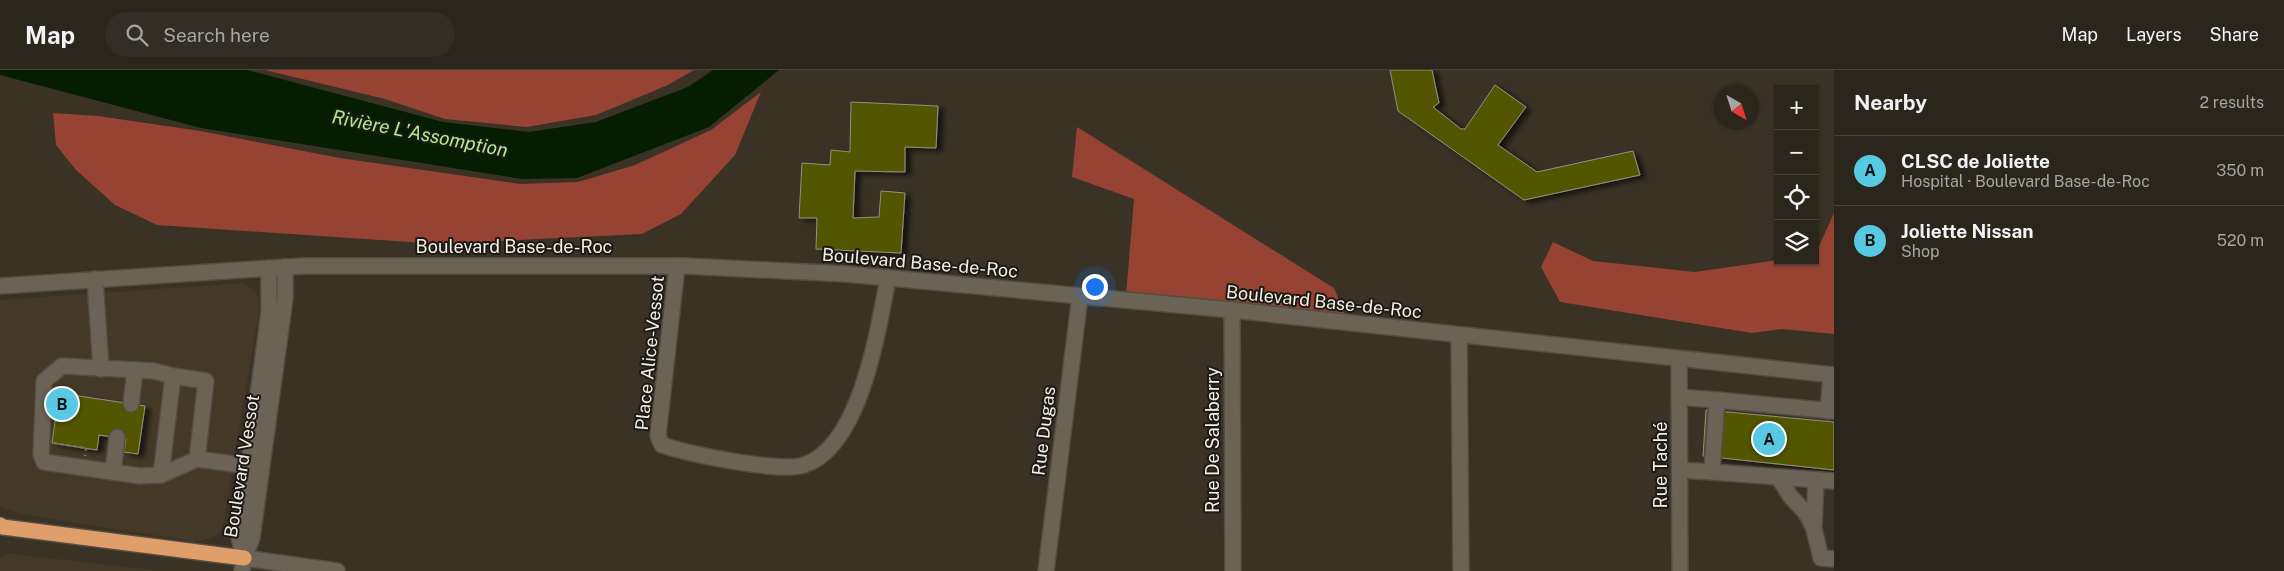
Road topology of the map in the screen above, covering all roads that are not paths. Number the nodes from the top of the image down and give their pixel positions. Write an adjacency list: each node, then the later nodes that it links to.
1 (677, 266): 2 (street, Boulevard Base-de-Roc); 4 (street, Boulevard Base-de-Roc); 4 (street, Place Alice-Vessot)
2 (285, 267): 3 (street, Boulevard Base-de-Roc); 32 (street, Boulevard Vessot)
3 (269, 268): 5 (street, Boulevard Base-de-Roc); 21 (street, Boulevard Vessot)
4 (888, 278): 7 (street, Boulevard Base-de-Roc)
5 (95, 279): 6 (street, Boulevard Base-de-Roc); 11 (street)
6 (6, 286)
7 (1080, 296): 8 (street, Boulevard Base-de-Roc); 34 (street, Rue Dugas)
8 (1232, 310): 9 (street, Boulevard Base-de-Roc); 35 (street, Rue De Salaberry)
9 (1459, 335): 10 (street, Boulevard Base-de-Roc); 36 (street)
10 (1679, 359): 13 (street, Boulevard Base-de-Roc); 15 (street, Rue Taché)
11 (101, 369): 12 (street); 23 (street)
12 (135, 370): 14 (street); 17 (street)
13 (1832, 375): 18 (street)
14 (173, 376): 20 (street); 25 (street)
15 (1679, 397): 16 (street); 22 (street, Rue Taché)
16 (1717, 400): 18 (street); 24 (street)
17 (131, 404)
18 (1831, 411)
19 (117, 437): 23 (street)
20 (197, 459): 21 (street); 25 (street)
21 (249, 466): 32 (street, Boulevard Vessot)
22 (1680, 470): 24 (street); 37 (street, Rue Taché)
23 (113, 472): 25 (street)
24 (1712, 472): 26 (street)
25 (161, 475)
26 (1778, 477): 27 (street); 30 (street)
27 (1816, 480): 28 (street); 30 (street)
28 (1834, 482)
29 (1, 526): 32 (highway)
30 (1814, 529): 31 (street)
31 (1834, 559)
32 (243, 565): 33 (street)
33 (337, 571)
34 (1046, 571)
35 (1233, 571)
36 (1461, 571)
37 (1680, 571)

